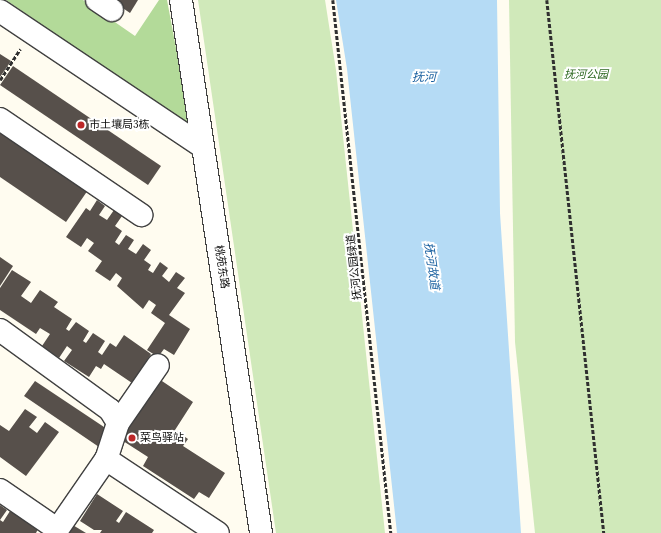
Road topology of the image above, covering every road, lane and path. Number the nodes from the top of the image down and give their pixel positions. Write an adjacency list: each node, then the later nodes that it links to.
1 (181, 0): 8 (street, 桃苑东路)
2 (333, 0): 18 (path, 抚河公园绿道)
3 (547, 0): 19 (path)
4 (0, 11): 5 (street)
5 (31, 32): 6 (path); 8 (street)
6 (0, 80)
7 (0, 119): 9 (street)
8 (203, 147): 17 (street, 桃苑东路)
9 (141, 215)
10 (0, 330): 12 (street)
11 (158, 365): 12 (street)
12 (118, 423): 13 (street)
13 (106, 459): 15 (street); 16 (street)
14 (0, 490): 15 (street)
15 (56, 531)
16 (218, 533)
17 (261, 533)
18 (391, 533)
19 (604, 533)

